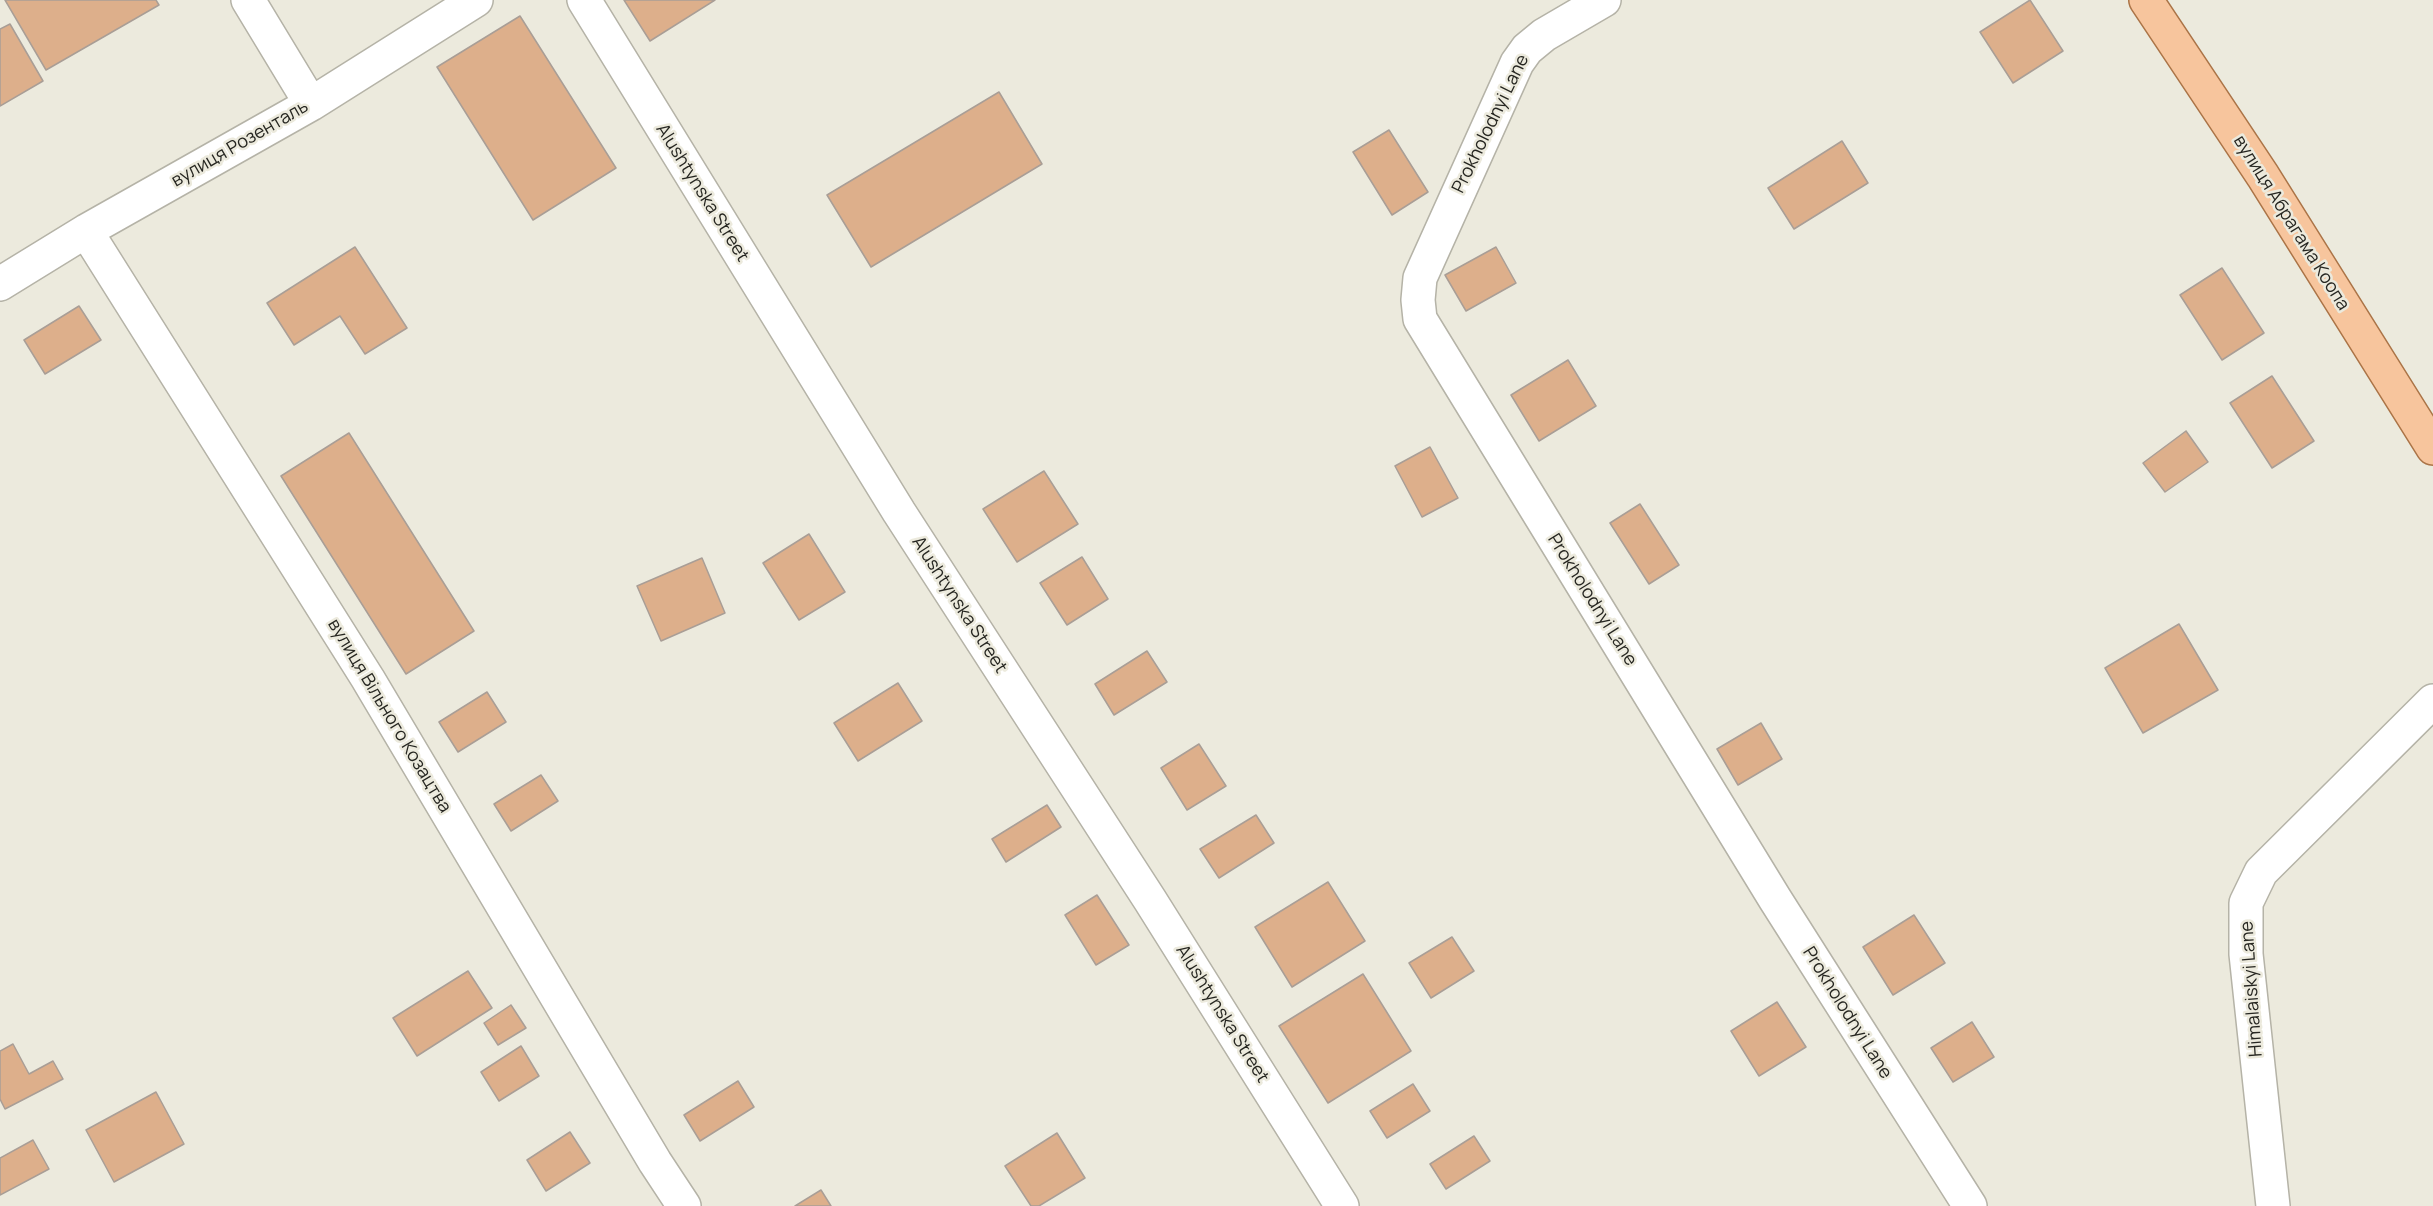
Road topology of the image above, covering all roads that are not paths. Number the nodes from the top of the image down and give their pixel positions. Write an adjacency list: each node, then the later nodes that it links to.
1 (248, 0): 6 (street)
2 (477, 0): 6 (street, вулиця Розенталь)
3 (584, 0): 12 (street, Alushtynska Street)
4 (1604, 0): 13 (street, Prokholodnyi Lane)
5 (2146, 0): 9 (main road, вулиця Абрагама Коопа)
6 (311, 104): 7 (street, вулиця Розенталь)
7 (86, 231): 8 (street, вулиця Розенталь); 11 (street, вулиця Вільного Козацтва)
8 (0, 284)
9 (2433, 448)
10 (2433, 701): 14 (street, Himalaiskyi Lane)
11 (684, 1206)
12 (1342, 1206)
13 (1970, 1206)
14 (2273, 1206)

